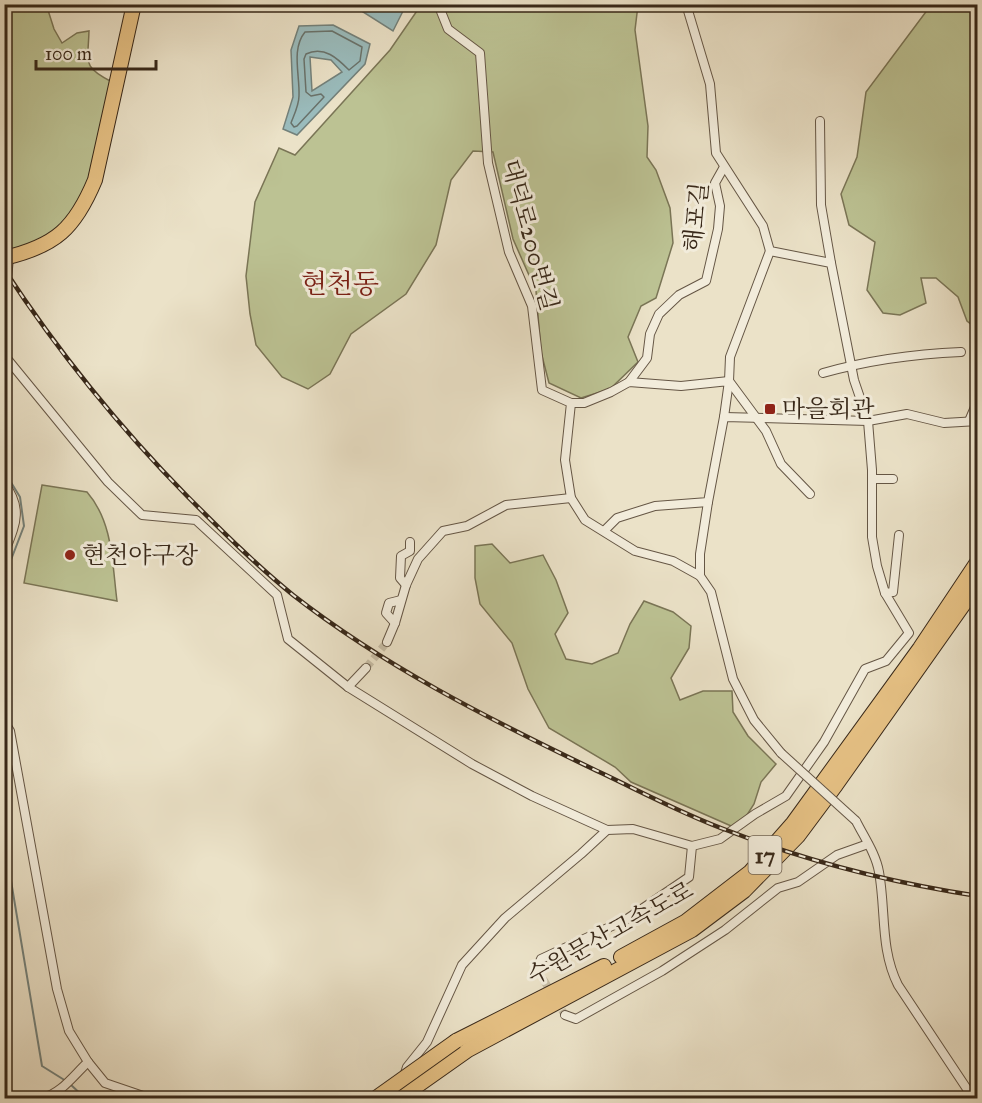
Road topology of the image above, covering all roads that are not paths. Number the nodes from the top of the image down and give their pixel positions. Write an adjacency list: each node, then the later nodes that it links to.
1 (134, 4): 7 (highway)
2 (438, 4): 17 (street, 대덕로200번길)
3 (686, 4): 5 (street, 해포길)
4 (820, 121): 8 (street)
5 (724, 167): 6 (street, 해포길); 15 (street, 해포길)
6 (770, 251): 8 (street); 14 (street)
7 (7, 257): 9 (street)
8 (831, 263): 12 (street)
9 (4, 312)
10 (962, 352): 12 (street)
11 (4, 355): 39 (street)
12 (851, 365): 13 (street); 20 (street)
13 (823, 374)
14 (729, 381): 15 (street); 18 (street); 19 (street)
15 (629, 382): 17 (street)
16 (978, 400): 21 (street)
17 (572, 402): 26 (street)
18 (724, 417): 19 (street); 27 (street)
19 (756, 418): 20 (street); 25 (street)
20 (868, 421): 21 (street); 22 (street)
21 (973, 421)
22 (872, 478): 23 (street); 36 (street)
23 (892, 479)
24 (4, 483): 31 (street)
25 (810, 494)
26 (571, 498): 28 (street); 35 (street)
27 (708, 502): 28 (street); 33 (street)
28 (604, 531): 33 (street)
29 (899, 535): 36 (street)
30 (410, 542): 35 (street)
31 (4, 554)
32 (978, 561): 49 (highway, 수원문산고속도로 / 17, bridge)
33 (700, 576): 42 (street, bridge)
34 (978, 584): 50 (highway, 수원문산고속도로 / 17)
35 (406, 585): 37 (street)
36 (885, 593): 43 (street)
37 (387, 642)
38 (366, 668): 39 (street)
39 (348, 687): 41 (street)
40 (4, 721): 46 (street)
41 (607, 830): 43 (street); 50 (street)
42 (868, 844): 45 (street); 51 (street)
43 (692, 846): 44 (street)
44 (537, 969)
45 (565, 1016)
46 (88, 1062): 47 (street); 48 (street)
47 (47, 1098)
48 (149, 1098)
49 (376, 1098)
50 (398, 1098)
51 (973, 1098)

